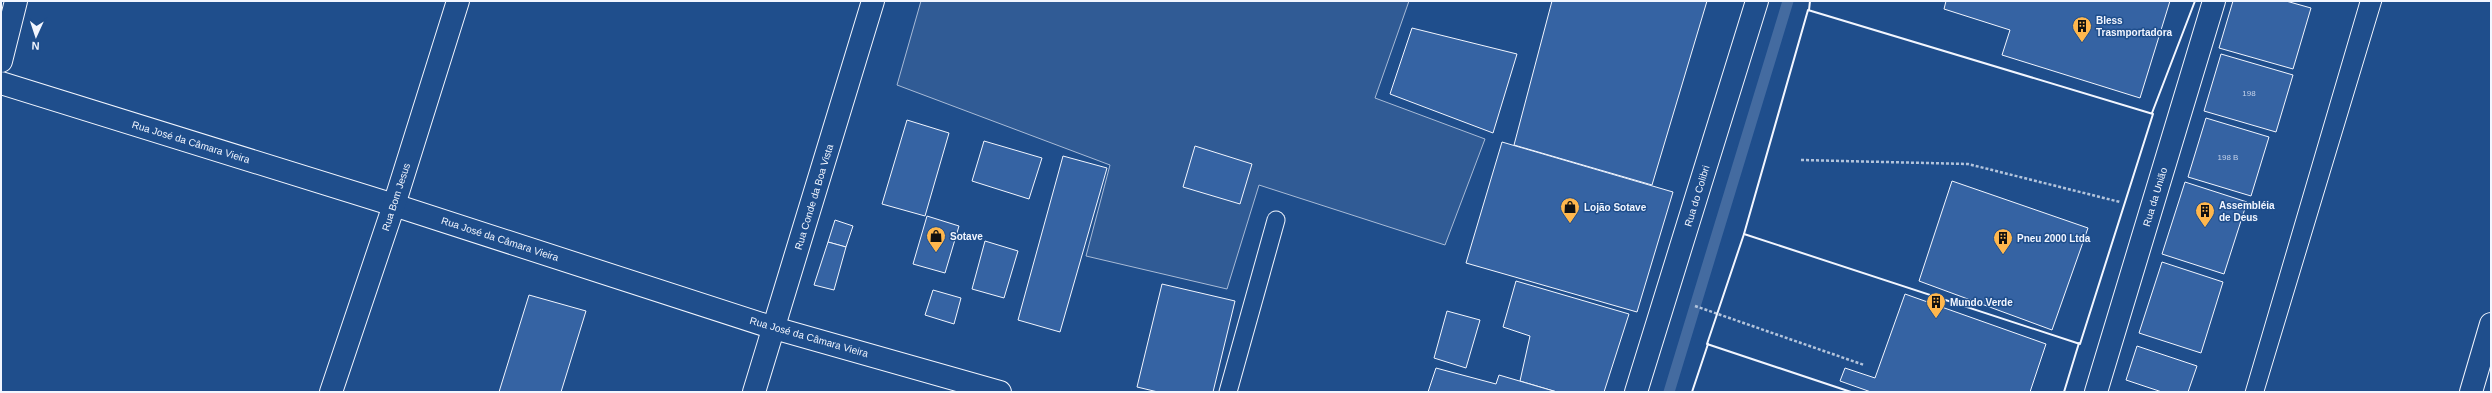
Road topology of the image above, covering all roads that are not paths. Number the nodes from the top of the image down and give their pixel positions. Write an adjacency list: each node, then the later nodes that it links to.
1 (16, 1): 6 (street)
2 (458, 1): 8 (street, Rua Bom Jesus)
3 (873, 1): 11 (street, Rua Conde da Boa Vista)
4 (1757, 1): 16 (street, Rua do Colibri)
5 (2214, 1): 17 (street, Rua da União)
6 (1, 61)
7 (1, 83): 8 (street, Rua José da Câmara Vieira)
8 (394, 205): 11 (street, Rua José da Câmara Vieira); 12 (street, Rua Bom Jesus)
9 (1276, 220): 15 (lane)
10 (2491, 324): 18 (street)
11 (774, 328): 13 (street, Rua Conde da Boa Vista); 14 (street, Rua José da Câmara Vieira)
12 (331, 392)
13 (754, 392)
14 (1000, 392)
15 (1228, 392)
16 (1636, 392)
17 (2096, 392)
18 (2471, 392)

